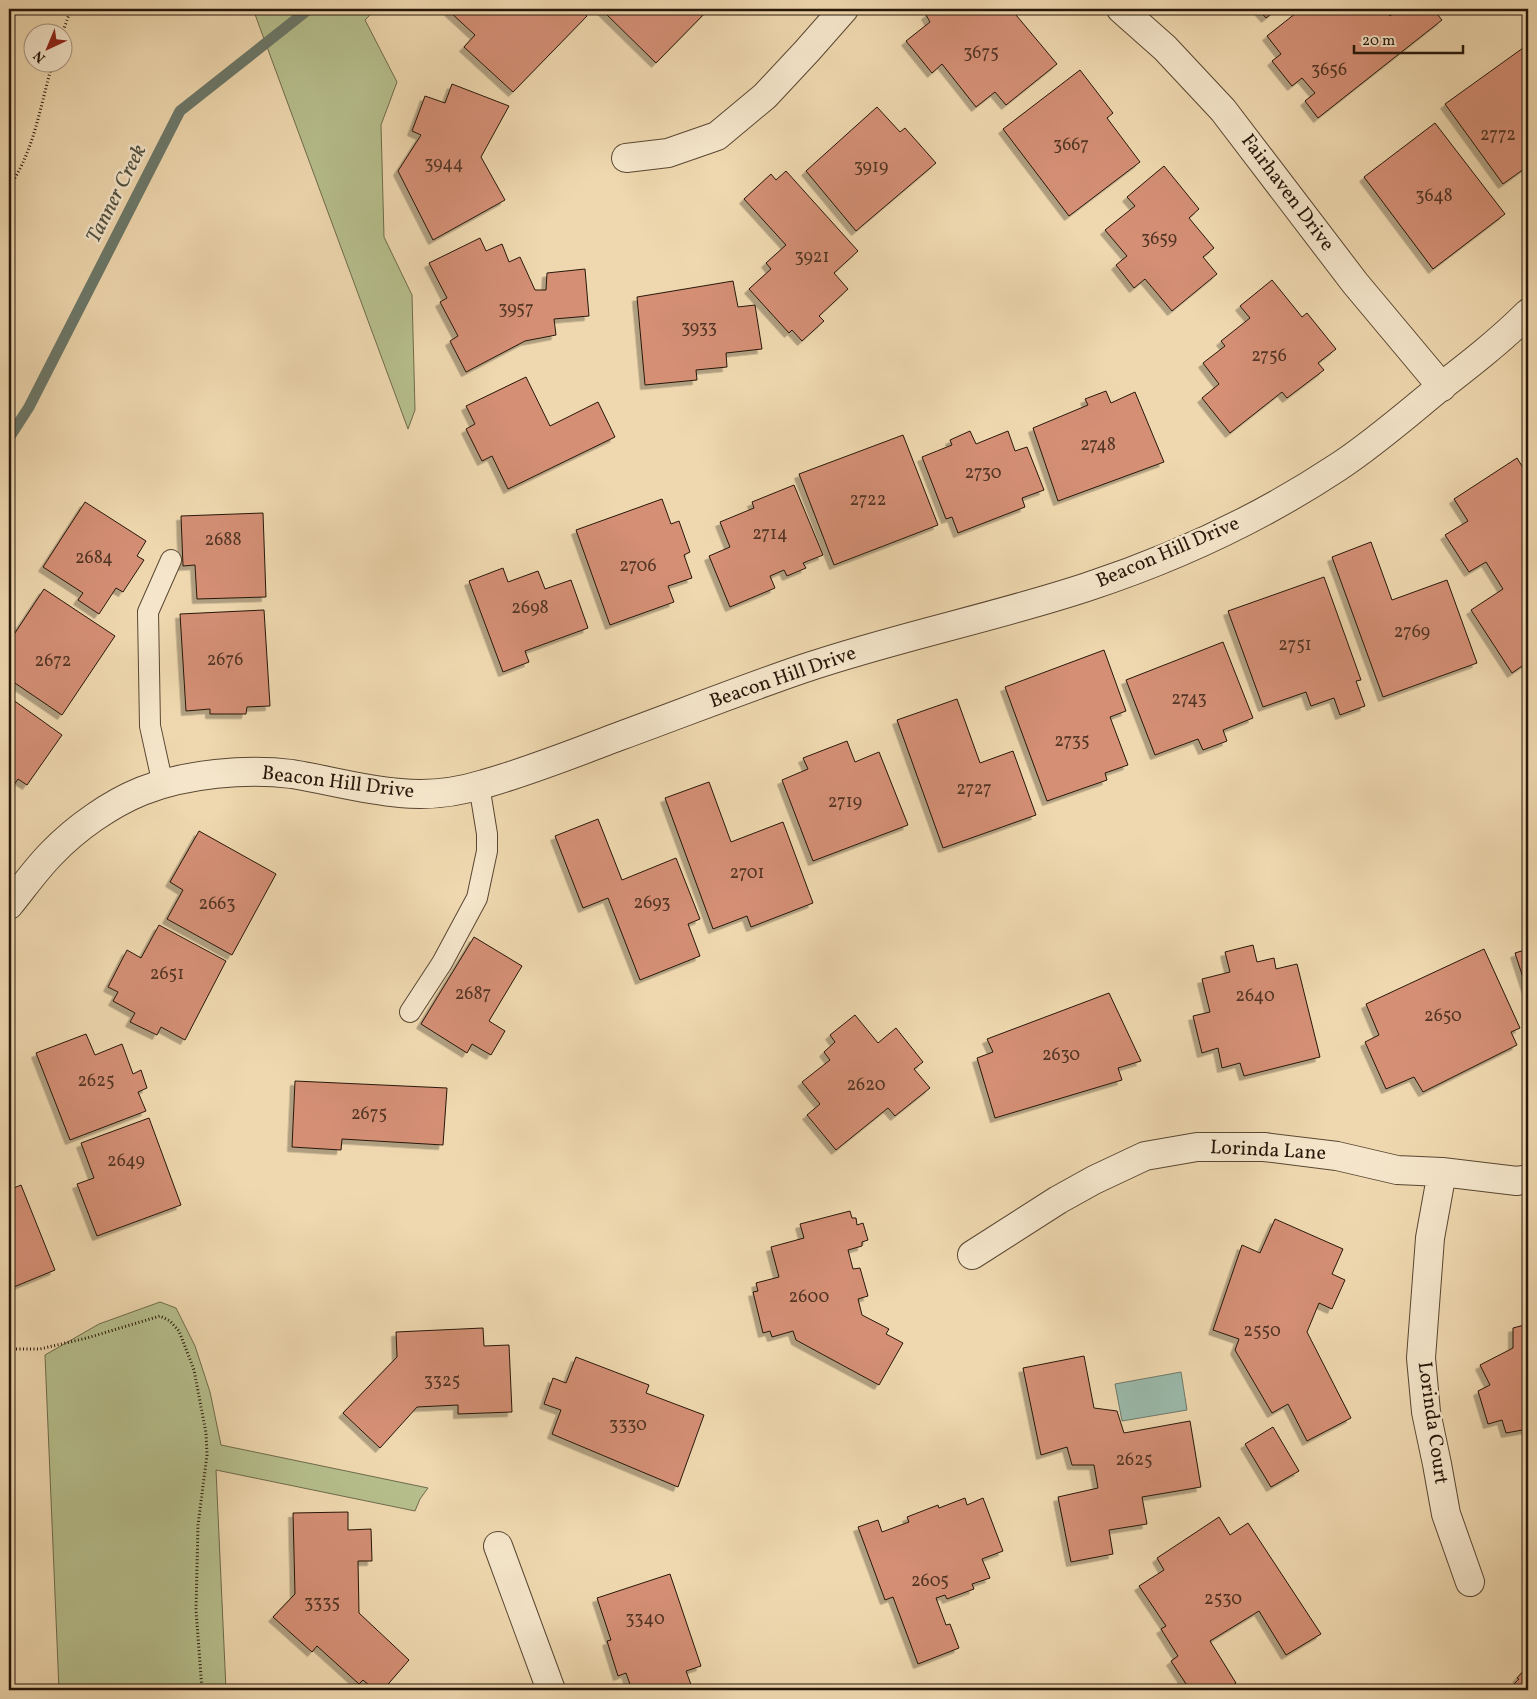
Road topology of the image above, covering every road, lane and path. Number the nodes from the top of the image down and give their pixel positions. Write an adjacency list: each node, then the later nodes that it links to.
1 (70, 9): 4 (path)
2 (844, 9): 6 (street)
3 (1121, 9): 9 (street, Fairhaven Drive)
4 (66, 22)
5 (50, 72): 7 (path)
6 (626, 158)
7 (9, 187)
8 (1528, 313): 9 (street, Beacon Hill Drive)
9 (1442, 387): 12 (street, Beacon Hill Drive)
10 (171, 560): 11 (lane)
11 (162, 785): 12 (street, Beacon Hill Drive); 13 (street, Beacon Hill Drive)
12 (479, 785): 14 (lane)
13 (9, 905)
14 (410, 1012)
15 (1442, 1172): 16 (street, Lorinda Lane); 17 (street, Lorinda Lane); 20 (street, Lorinda Court)
16 (1528, 1179)
17 (972, 1255)
18 (9, 1349): 21 (path)
19 (498, 1546): 22 (street)
20 (1470, 1582)
21 (202, 1690)
22 (551, 1690)

